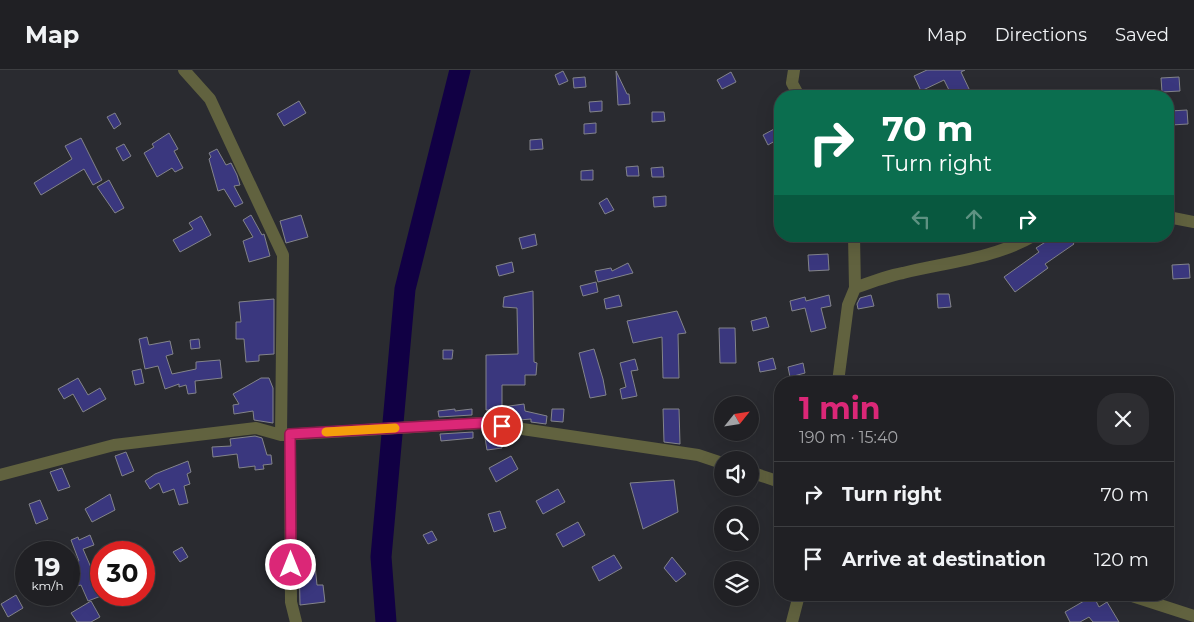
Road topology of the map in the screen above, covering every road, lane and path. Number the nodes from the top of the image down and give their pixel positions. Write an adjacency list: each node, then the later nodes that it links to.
1 (184, 70): 10 (street)
2 (794, 70): 3 (street)
3 (796, 90)
4 (1174, 218): 5 (street)
5 (1194, 222)
6 (854, 242): 8 (street)
7 (1022, 242): 8 (street)
8 (856, 288): 9 (street)
9 (839, 376)
10 (286, 435): 11 (street); 12 (street); 18 (street)
11 (714, 460)
12 (0, 475)
13 (759, 475): 14 (street)
14 (774, 480)
15 (797, 601): 19 (street)
16 (1148, 601): 17 (street)
17 (1194, 616)
18 (296, 622)
19 (792, 622)

